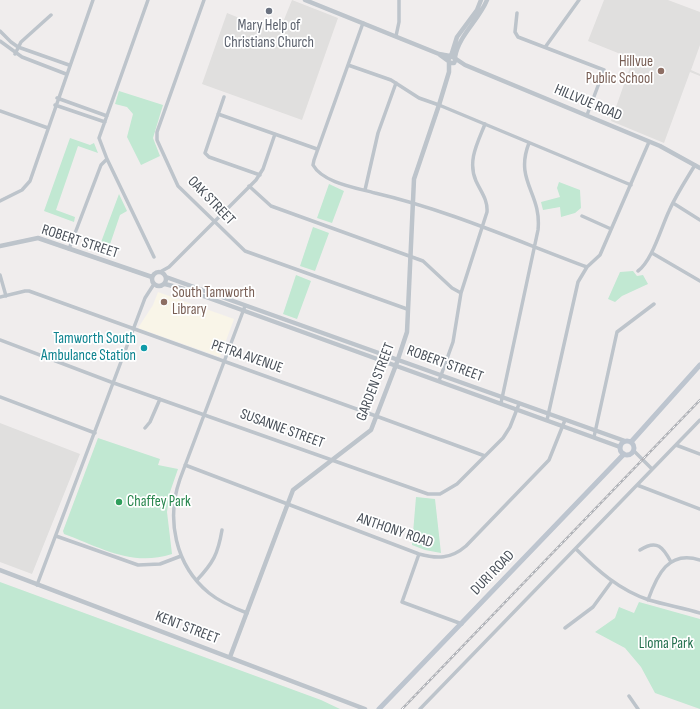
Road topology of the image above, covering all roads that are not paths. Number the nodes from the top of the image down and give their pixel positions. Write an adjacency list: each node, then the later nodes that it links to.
1 (92, 0): 19 (street)
2 (148, 0): 30 (street)
3 (204, 0): 50 (street, OAK STREET)
4 (305, 0): 11 (street, HILLVUE ROAD)
5 (399, 0): 13 (street)
6 (481, 0): 18 (street, GARDEN STREET)
7 (487, 0): 18 (street, GARDEN STREET)
8 (579, 0): 15 (street)
9 (517, 13): 15 (street)
10 (51, 15): 16 (street)
11 (363, 23): 13 (street, HILLVUE ROAD); 20 (street)
12 (0, 32): 16 (street)
13 (396, 36): 18 (street, HILLVUE ROAD)
14 (0, 41): 17 (street)
15 (546, 46): 29 (street)
16 (18, 47): 17 (street); 19 (street)
17 (15, 54): 21 (street)
18 (452, 60): 26 (street, GARDEN STREET); 29 (street, HILLVUE ROAD)
19 (69, 65): 21 (street)
20 (348, 65): 22 (street); 37 (street)
21 (66, 74): 24 (street)
22 (396, 83): 26 (street); 44 (street)
23 (224, 97): 28 (street)
24 (57, 98): 25 (street); 30 (street)
25 (55, 105): 31 (street); 33 (street)
26 (439, 105): 32 (street); 46 (street, GARDEN STREET)
27 (0, 112): 33 (street)
28 (218, 114): 34 (street); 41 (street)
29 (587, 115): 36 (street, HILLVUE ROAD)
30 (107, 116): 31 (street)
31 (105, 122): 38 (street)
32 (485, 124): 35 (street); 51 (street)
33 (48, 128): 45 (street)
34 (275, 134): 37 (street); 41 (street)
35 (529, 142): 42 (street); 54 (street)
36 (649, 142): 39 (street, HILLVUE ROAD); 42 (street)
37 (317, 149): 44 (street)
38 (107, 159): 55 (street); 58 (street)
39 (695, 165): 40 (street, HILLVUE ROAD); 47 (street)
40 (700, 168)
41 (260, 175): 43 (street)
42 (631, 185): 52 (street)
43 (249, 186): 50 (street); 57 (street)
44 (365, 190): 46 (street)
45 (0, 201)
46 (412, 202): 51 (street); 57 (street, GARDEN STREET)
47 (672, 203): 49 (street); 56 (street)
48 (582, 216): 52 (street)
49 (700, 220)
50 (214, 222): 59 (street); 74 (street, OAK STREET)
51 (483, 228): 54 (street); 69 (street)
52 (611, 229): 60 (street)
53 (0, 246): 55 (street, ROBERT STREET)
54 (534, 248): 60 (street); 85 (street)
55 (70, 249): 64 (street, ROBERT STREET)
56 (652, 253): 61 (street); 66 (street)
57 (410, 256): 69 (street); 74 (street, GARDEN STREET)
58 (154, 257)
59 (169, 267): 62 (street); 65 (street)
60 (587, 267): 91 (street)
61 (638, 271)
62 (160, 272): 64 (street); 65 (street)
63 (0, 275): 70 (street)
64 (152, 277): 67 (street)
65 (166, 277): 68 (street); 73 (street, ROBERT STREET)
66 (700, 281)
67 (154, 284): 68 (street); 75 (street)
68 (165, 284): 73 (street, ROBERT STREET)
69 (461, 294): 81 (street)
70 (6, 296): 71 (street, PETRA AVENUE); 75 (street, PETRA AVENUE)
71 (0, 297)
72 (654, 304): 98 (street)
73 (244, 308): 77 (street); 78 (street, ROBERT STREET); 80 (street, ROBERT STREET)
74 (408, 309): 78 (street, GARDEN STREET)
75 (134, 330): 77 (street, PETRA AVENUE); 83 (street)
76 (0, 340): 83 (street, SUSANNE STREET)
77 (224, 360): 90 (street); 92 (street, PETRA AVENUE)
78 (397, 360): 80 (street, GARDEN STREET); 81 (street, ROBERT STREET)
79 (700, 365): 101 (main road)
80 (396, 366): 82 (street, ROBERT STREET); 92 (street, GARDEN STREET)
81 (441, 375): 82 (street); 85 (street, ROBERT STREET)
82 (439, 381): 87 (street, ROBERT STREET)
83 (114, 383): 86 (street, SUSANNE STREET); 99 (street)
84 (0, 397): 99 (street)
85 (502, 398): 87 (street); 88 (street, ROBERT STREET)
86 (160, 399): 90 (street, SUSANNE STREET); 97 (street)
87 (501, 404): 89 (street, ROBERT STREET)
88 (519, 404): 89 (street, SUSANNE STREET); 91 (street, ROBERT STREET)
89 (517, 409): 93 (street, ROBERT STREET); 107 (street, SUSANNE STREET)
90 (203, 414): 108 (street, SUSANNE STREET); 109 (street)
91 (548, 414): 93 (street); 94 (street, ROBERT STREET)
92 (376, 416): 107 (street, PETRA AVENUE); 108 (street, GARDEN STREET)
93 (547, 420): 96 (street, ROBERT STREET)
94 (565, 420): 96 (street, ANTHONY ROAD); 98 (street, ROBERT STREET)
95 (700, 420): 102 (street)
96 (563, 426): 100 (street, ROBERT STREET); 118 (street, ANTHONY ROAD)
97 (145, 428)
98 (595, 431): 100 (street); 101 (street, ROBERT STREET)
99 (95, 433): 115 (street)
100 (594, 437): 103 (street, ROBERT STREET)
101 (628, 441): 103 (main road); 104 (main road)
102 (676, 445): 106 (street); 110 (street)
103 (620, 447): 105 (main road)
104 (634, 451): 105 (main road); 110 (street)
105 (624, 454): 129 (main road, DURI ROAD)
106 (700, 454)
107 (485, 456): 108 (street, SUSANNE STREET)
108 (332, 460): 112 (street, GARDEN STREET)
109 (185, 465): 112 (street, ANTHONY ROAD); 119 (street)
110 (652, 469): 111 (street)
111 (637, 485): 113 (street); 116 (street)
112 (288, 504): 118 (street, ANTHONY ROAD); 127 (street, GARDEN STREET)
113 (700, 508)
114 (222, 530): 123 (street)
115 (56, 536): 119 (street); 125 (street)
116 (576, 549): 124 (street); 135 (street)
117 (640, 550): 121 (street)
118 (419, 554): 129 (street)
119 (181, 556): 123 (street)
120 (700, 560): 121 (street)
121 (671, 562): 126 (street)
122 (0, 570): 125 (street, KENT STREET)
123 (197, 580): 127 (street)
124 (612, 582): 126 (street); 130 (street)
125 (37, 585): 131 (street, KENT STREET)
126 (648, 600): 128 (street)
127 (247, 613): 131 (street, GARDEN STREET)
128 (700, 613)
129 (462, 624): 134 (main road, DURI ROAD)
130 (565, 628)
131 (230, 657): 133 (street, KENT STREET)
132 (629, 696): 136 (street)
133 (365, 709)
134 (379, 709)
135 (420, 709)
136 (638, 709)

